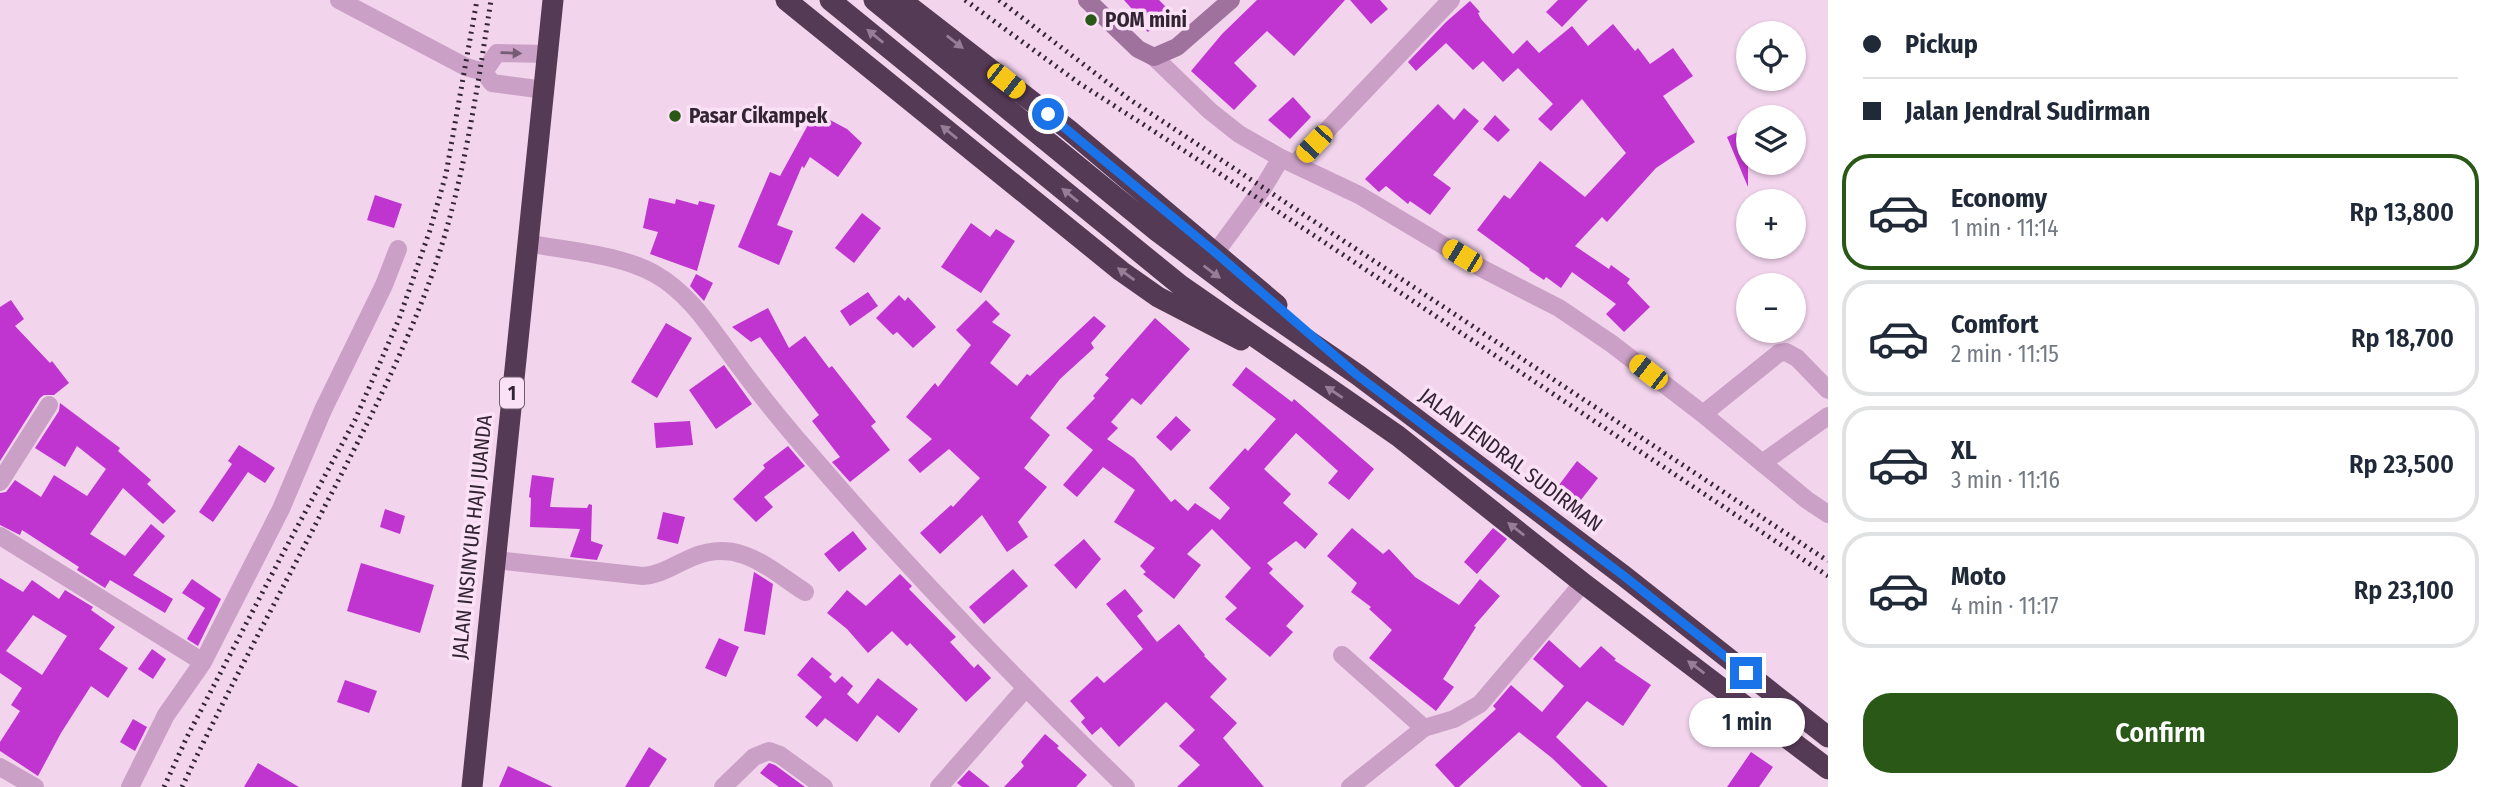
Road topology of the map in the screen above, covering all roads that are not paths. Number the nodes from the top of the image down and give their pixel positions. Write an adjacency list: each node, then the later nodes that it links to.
1 (339, 0): 12 (street)
2 (553, 0): 10 (highway, JALAN INSINYUR HAJI JUANDA / 1)
3 (786, 0): 18 (highway, one-way to 3)
4 (830, 0): 18 (highway, one-way to 4)
5 (874, 0): 19 (highway, JALAN JENDRAL SUDIRMAN, one-way to 19)
6 (901, 0): 17 (highway, one-way to 17)
7 (1087, 0): 11 (street)
8 (1231, 0): 11 (street)
9 (1451, 0): 14 (street)
10 (549, 54): 12 (street, one-way to 10); 13 (highway, JALAN INSINYUR HAJI JUANDA / 1)
11 (1154, 57): 14 (street)
12 (484, 72): 13 (street)
13 (545, 90): 15 (highway, JALAN INSINYUR HAJI JUANDA / 1)
14 (1288, 161): 17 (street); 22 (street)
15 (527, 243): 28 (highway, JALAN INSINYUR HAJI JUANDA / 1); 33 (street)
16 (398, 249): 32 (street)
17 (1216, 253): 19 (highway)
18 (1294, 364): 29 (highway, one-way to 18)
19 (1357, 375): 35 (highway, JALAN JENDRAL SUDIRMAN)
20 (1828, 390): 22 (street)
21 (50, 405): 25 (street)
22 (1703, 414): 24 (street)
23 (1828, 416): 24 (street)
24 (1762, 463): 26 (street)
25 (0, 482)
26 (1828, 514)
27 (0, 536): 32 (street)
28 (495, 560): 30 (street); 40 (highway, JALAN INSINYUR HAJI JUANDA / 1)
29 (1583, 583): 34 (street); 37 (highway, one-way to 29)
30 (805, 592)
31 (1342, 655): 34 (street)
32 (202, 662): 39 (street)
33 (1025, 689): 43 (street); 44 (street)
34 (1424, 728): 45 (street)
35 (1828, 737)
36 (0, 767): 38 (street)
37 (1828, 769)
38 (35, 787)
39 (130, 787)
40 (472, 787)
41 (723, 787): 42 (street)
42 (824, 787)
43 (939, 787)
44 (1126, 787)
45 (1350, 787)

